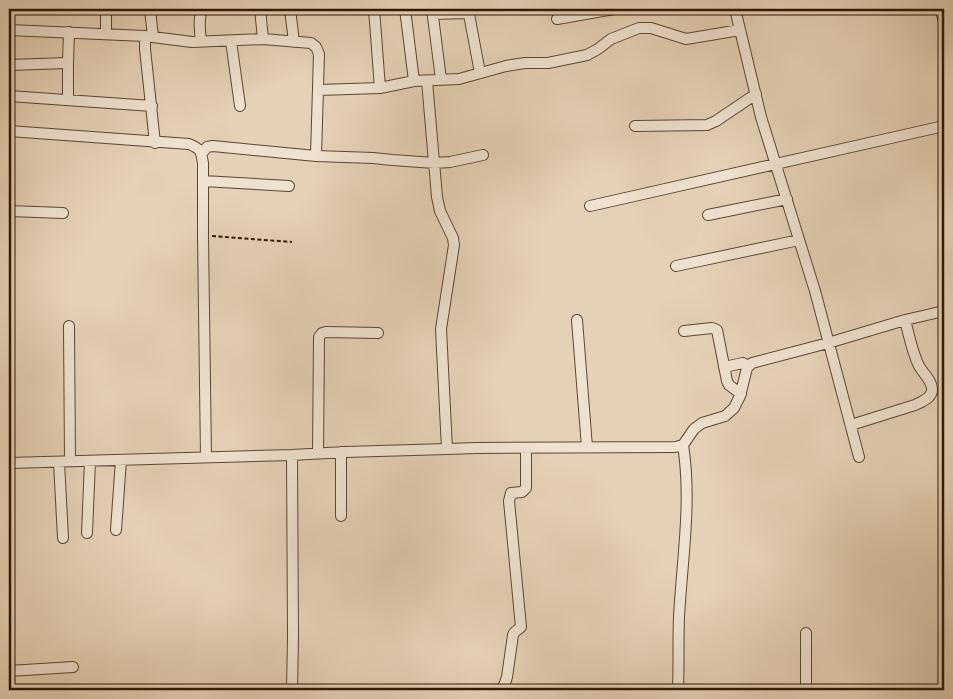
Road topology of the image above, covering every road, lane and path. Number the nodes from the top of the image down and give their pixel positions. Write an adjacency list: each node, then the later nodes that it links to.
1 (106, 9): 18 (street)
2 (150, 9): 19 (street)
3 (202, 9): 22 (street)
4 (260, 9): 20 (street)
5 (290, 9): 23 (street)
6 (374, 9): 30 (street)
7 (405, 9): 28 (street)
8 (614, 9): 13 (street)
9 (735, 9): 16 (street)
10 (940, 9): 14 (street)
11 (468, 11): 12 (street); 26 (street)
12 (433, 12): 27 (street)
13 (557, 19)
14 (944, 21)
15 (9, 30): 17 (street)
16 (740, 30): 26 (street); 32 (street)
17 (69, 32): 18 (street); 24 (street)
18 (106, 34): 19 (street)
19 (149, 37): 22 (street); 35 (street)
20 (262, 39): 21 (street); 23 (street)
21 (231, 41): 22 (street); 36 (street)
22 (201, 42)
23 (294, 42): 31 (street)
24 (68, 63): 25 (street); 34 (street)
25 (9, 65)
26 (480, 72): 27 (street)
27 (441, 79): 29 (street)
28 (414, 81): 29 (street); 30 (street)
29 (427, 81): 44 (street)
30 (380, 88): 31 (street)
31 (318, 90): 43 (street)
32 (756, 94): 37 (street); 45 (street)
33 (9, 96): 34 (street)
34 (68, 100): 35 (street)
35 (152, 106): 40 (street)
36 (240, 106)
37 (635, 126)
38 (944, 126): 45 (street)
39 (9, 131): 40 (street)
40 (155, 142): 41 (street)
41 (202, 153): 43 (street); 46 (street)
42 (483, 155): 44 (street)
43 (316, 156): 44 (street)
44 (435, 163): 71 (street)
45 (776, 165): 48 (street); 49 (street)
46 (203, 181): 47 (street); 53 (street)
47 (288, 186)
48 (787, 199): 52 (street); 54 (street)
49 (590, 206)
50 (9, 211): 51 (street)
51 (63, 213)
52 (708, 215)
53 (202, 236): 55 (path); 75 (street)
54 (799, 240): 56 (street); 63 (street)
55 (292, 242)
56 (676, 266)
57 (944, 311): 59 (street)
58 (577, 320): 69 (street)
59 (905, 320): 63 (street); 67 (street)
60 (70, 326): 78 (street)
61 (684, 331): 64 (street)
62 (378, 333): 73 (street)
63 (828, 343): 65 (street); 67 (street)
64 (724, 367): 65 (street); 66 (street)
65 (747, 368): 66 (street)
66 (741, 394): 68 (street)
67 (851, 425): 76 (street)
68 (682, 445): 69 (street); 90 (street)
69 (587, 447): 70 (street)
70 (526, 448): 71 (street); 89 (street)
71 (447, 449): 72 (street)
72 (341, 452): 73 (street); 81 (street)
73 (318, 453): 74 (street)
74 (292, 455): 75 (street); 88 (street)
75 (206, 457): 77 (street)
76 (859, 457)
77 (121, 460): 79 (street); 82 (street)
78 (65, 461): 79 (street); 80 (street); 84 (street)
79 (90, 461): 83 (street)
80 (9, 463)
81 (341, 516)
82 (116, 530)
83 (87, 533)
84 (63, 538)
85 (806, 633): 91 (street)
86 (73, 667): 87 (street)
87 (9, 671)
88 (292, 690)
89 (501, 690)
90 (678, 690)
91 (806, 690)

